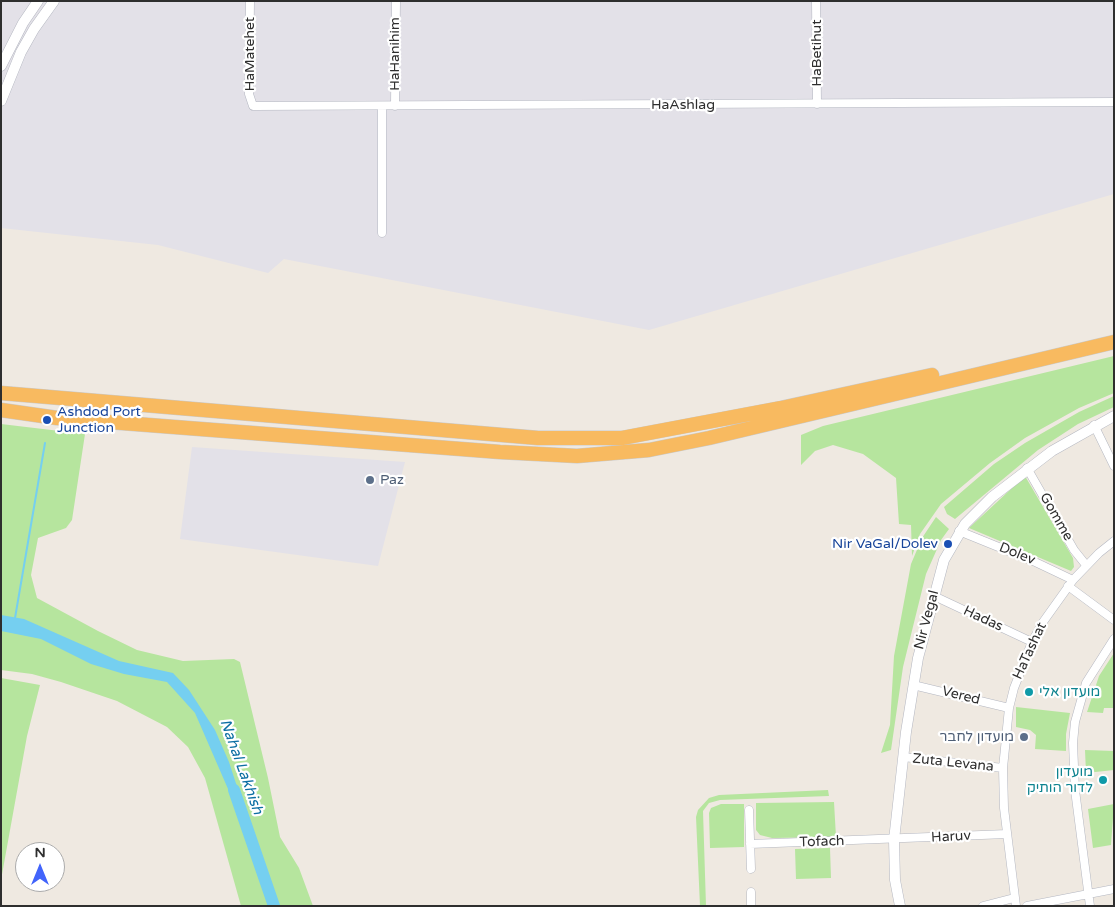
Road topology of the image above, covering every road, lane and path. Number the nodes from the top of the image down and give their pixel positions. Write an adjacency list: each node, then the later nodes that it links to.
1 (38, 1): 6 (street)
2 (54, 1): 7 (street)
3 (250, 1): 10 (street, HaMatehet)
4 (396, 1): 12 (street, HaHanihim)
5 (816, 1): 9 (street, HaBetihut)
6 (1, 66)
7 (1, 101)
8 (1114, 102): 9 (street, HaAshlag)
9 (817, 104): 12 (street, HaAshlag)
10 (253, 106): 11 (street, HaAshlag)
11 (382, 106): 12 (street, HaAshlag); 13 (street)
12 (395, 106)
13 (382, 233)
14 (1114, 333): 16 (highway)
15 (1114, 342): 17 (highway)
16 (5, 392)
17 (2, 411)
18 (1114, 416): 19 (street, Nir Vegal)
19 (1094, 426): 20 (street); 21 (street, Nir Vegal)
20 (1114, 466)
21 (1028, 468): 22 (street, Nir Vegal); 24 (street, Gomme)
22 (960, 531): 25 (street, Dolev); 26 (street, Nir Vegal)
23 (1114, 541): 24 (street, HaTashat)
24 (1086, 565): 25 (street, HaTashat)
25 (1071, 583): 27 (street, Dolev); 29 (street, HaTashat)
26 (934, 596): 29 (street, Hadas); 30 (street, Nir Vegal)
27 (1114, 620)
28 (1114, 639): 41 (street)
29 (1032, 642): 31 (street, HaTashat)
30 (913, 685): 31 (street, Vered); 32 (street, Nir Vegal)
31 (1009, 708): 33 (street, HaTashat)
32 (903, 757): 33 (street, Zuta Levana); 36 (street, Nir Vegal)
33 (1003, 768): 35 (street, HaTashat)
34 (749, 810): 37 (street)
35 (1007, 834): 36 (street, Haruv); 42 (street, HaTashat)
36 (894, 840): 37 (street, Tofach); 44 (street, Nir Vegal)
37 (750, 844): 38 (street)
38 (751, 869)
39 (1114, 889): 41 (street)
40 (750, 892): 43 (street)
41 (1088, 894): 46 (street); 47 (street)
42 (1015, 902): 45 (street)
43 (751, 906)
44 (900, 906)
45 (983, 906)
46 (1028, 906)
47 (1090, 906)

